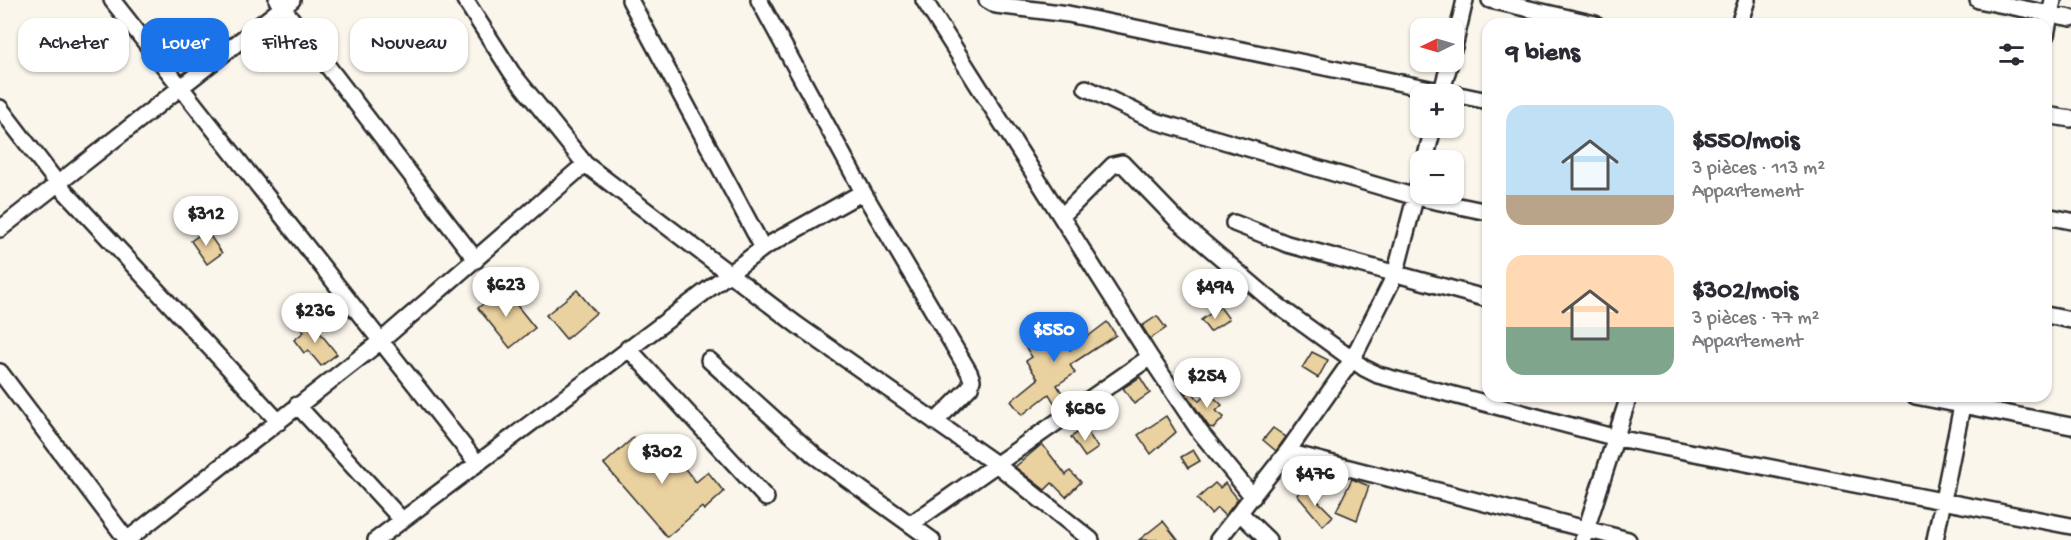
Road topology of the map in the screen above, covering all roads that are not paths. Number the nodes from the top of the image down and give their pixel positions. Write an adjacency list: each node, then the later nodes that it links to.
1 (112, 0): 19 (street)
2 (465, 0): 26 (street)
3 (630, 0): 38 (street)
4 (759, 0): 28 (street)
5 (924, 0): 33 (street)
6 (987, 0): 12 (street)
7 (1465, 0): 14 (street)
8 (1490, 0): 15 (street)
9 (1747, 0): 16 (street)
10 (1978, 0): 13 (street)
11 (284, 2): 19 (street); 39 (street)
12 (1069, 7): 18 (street)
13 (2052, 7): 17 (street)
14 (1461, 18)
15 (1569, 18)
16 (1741, 18)
17 (2071, 18)
18 (1410, 86)
19 (180, 88): 27 (street); 45 (street)
20 (1086, 88): 29 (street)
21 (1464, 97): 22 (street)
22 (1482, 100)
23 (0, 108): 27 (street)
24 (2052, 116): 25 (street)
25 (2071, 120)
26 (585, 164): 39 (street); 40 (street)
27 (58, 184): 37 (street); 55 (street)
28 (863, 192): 38 (street); 56 (street)
29 (1410, 195)
30 (1414, 204): 41 (street)
31 (1450, 204): 32 (street)
32 (1482, 211)
33 (1062, 216): 47 (street); 49 (street)
34 (2052, 217): 35 (street)
35 (2071, 221)
36 (1234, 223): 41 (street)
37 (0, 229)
38 (763, 248): 40 (street)
39 (476, 260): 45 (street)
40 (729, 274): 46 (street); 56 (street)
41 (1395, 275): 42 (street); 49 (street)
42 (1482, 297)
43 (2052, 316): 44 (street)
44 (2071, 320)
45 (381, 341): 54 (street); 60 (street)
46 (628, 348): 60 (street); 63 (street)
47 (1150, 357): 61 (street); 62 (street)
48 (709, 360): 67 (street)
49 (1352, 360): 58 (street); 59 (street)
50 (0, 372): 70 (street)
51 (1627, 402): 58 (street)
52 (1962, 402): 64 (street)
53 (1966, 402): 57 (street)
54 (297, 405): 55 (street); 66 (street)
55 (279, 422): 70 (street)
56 (935, 422): 61 (street)
57 (2071, 426)
58 (1617, 438): 64 (street); 69 (street)
59 (1287, 452): 62 (street); 69 (street)
60 (477, 464): 66 (street)
61 (996, 464): 67 (street); 73 (street)
62 (1253, 497): 65 (street)
63 (766, 498)
64 (1942, 503): 68 (street); 77 (street)
65 (1241, 514): 74 (street); 75 (street)
66 (402, 520): 71 (street)
67 (911, 524): 72 (street)
68 (2071, 526)
69 (1584, 535): 76 (street)
70 (127, 540)
71 (376, 540)
72 (932, 540)
73 (1091, 540)
74 (1218, 540)
75 (1268, 540)
76 (1628, 540)
77 (1935, 540)

